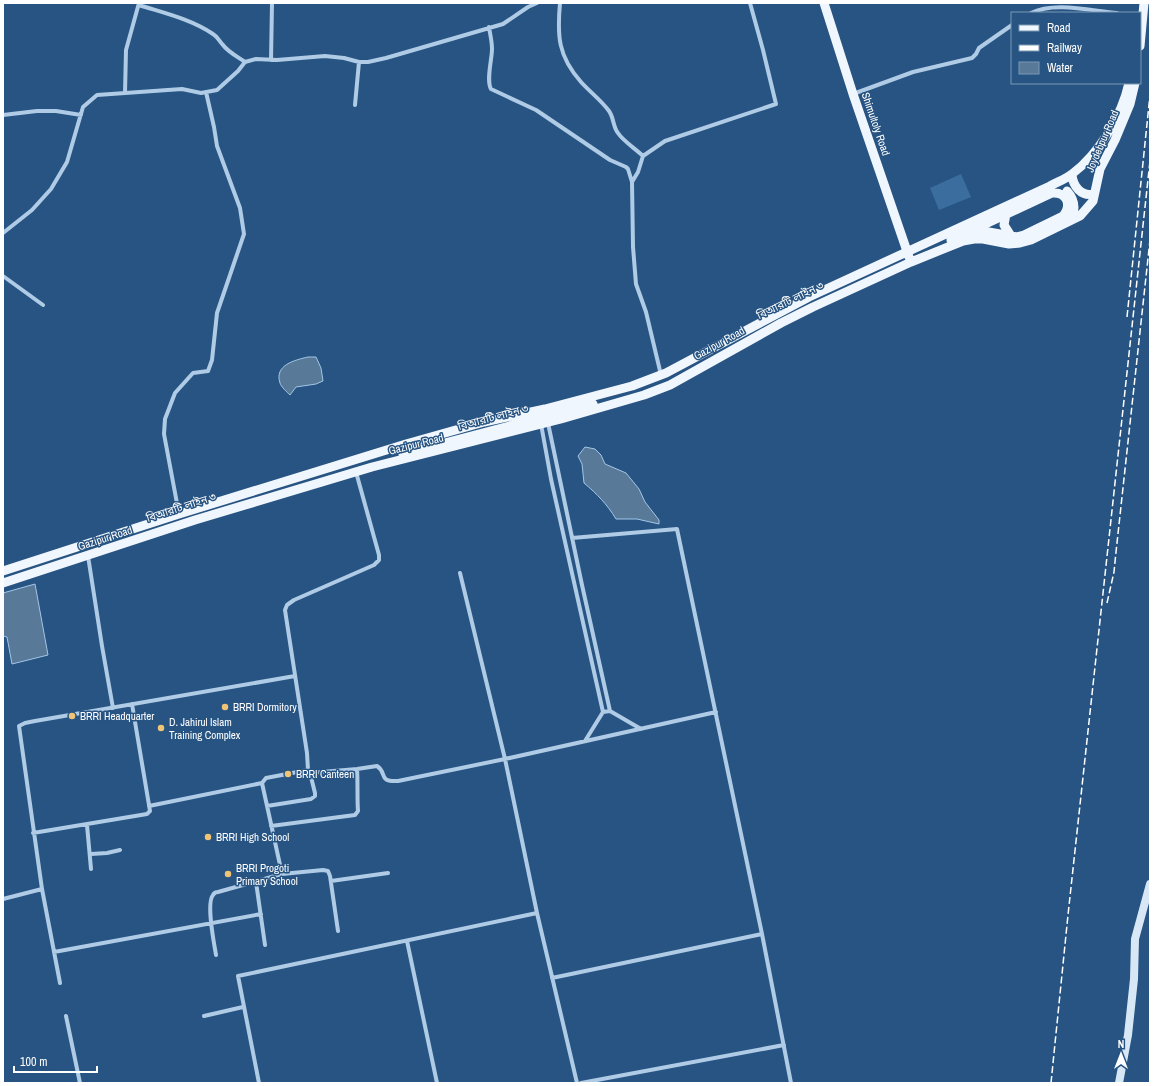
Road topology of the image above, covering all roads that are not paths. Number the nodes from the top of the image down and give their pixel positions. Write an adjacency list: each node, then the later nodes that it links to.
1 (272, 3): 13 (street)
2 (537, 3): 11 (street)
3 (560, 3): 24 (street)
4 (750, 3): 24 (street)
5 (824, 3): 20 (main road, Shimultoly Road)
6 (1144, 3): 12 (main road)
7 (139, 4): 14 (street); 19 (street)
8 (1033, 12): 9 (street)
9 (1108, 12)
10 (1011, 26): 20 (street)
11 (489, 27): 15 (street); 26 (street)
12 (1141, 35)
13 (271, 60): 14 (street); 15 (street)
14 (245, 62): 18 (street)
15 (359, 62): 21 (street)
16 (1129, 84): 25 (main road, Joydebpur Road)
17 (1135, 84): 28 (main road, Joydebpur Road)
18 (206, 92): 19 (street); 40 (street)
19 (125, 93): 23 (street)
20 (853, 94): 34 (main road, Shimultoly Road)
21 (355, 105)
22 (3, 115): 23 (street)
23 (81, 115): 32 (street)
24 (643, 156): 26 (street)
25 (1072, 175): 27 (main road, Joydebpur Road); 28 (main road)
26 (632, 182): 37 (street)
27 (1050, 186): 30 (main road); 34 (main road, Joydebpur Road)
28 (1094, 194): 30 (main road, Joydebpur Road)
29 (1006, 214): 31 (main road, বিআরটি লাইন ৩); 33 (main road); 33 (main road, বিআরটি লাইন ৩)
30 (1070, 221): 34 (main road, Joydebpur Road)
31 (970, 232): 33 (main road, বিআরটি লাইন ৩); 34 (main road, বিআরটি লাইন ৩)
32 (3, 233)
33 (1011, 236)
34 (909, 258): 37 (main road, Gazipur Road); 38 (main road, Gazipur Road); 45 (main road, বিআরটি লাইন ৩)
35 (3, 276): 36 (street)
36 (43, 306)
37 (661, 375): 40 (main road, Gazipur Road)
38 (544, 424): 39 (main road, Gazipur Road); 41 (street); 51 (street)
39 (356, 472): 42 (main road, Gazipur Road); 47 (street)
40 (179, 514): 43 (main road, Gazipur Road)
41 (572, 538): 50 (street); 52 (street)
42 (88, 556): 46 (main road, Gazipur Road); 49 (street)
43 (3, 571)
44 (460, 573): 55 (street)
45 (3, 578)
46 (3, 583)
47 (295, 676): 48 (street); 57 (street)
48 (132, 704): 49 (street); 59 (street)
49 (113, 708): 63 (street)
50 (610, 711): 51 (street); 53 (street)
51 (604, 712): 54 (street)
52 (716, 712): 53 (street); 78 (street)
53 (641, 729): 54 (street)
54 (585, 741): 55 (street)
55 (505, 759): 56 (street); 74 (street)
56 (357, 769): 57 (street); 62 (street)
57 (309, 772): 58 (street); 60 (street)
58 (262, 783): 59 (street); 60 (street)
59 (149, 806): 61 (street)
60 (267, 806): 62 (street)
61 (87, 825): 63 (street); 65 (street)
62 (272, 826): 68 (street)
63 (33, 833): 72 (street)
64 (120, 850): 65 (street)
65 (91, 854): 66 (street)
66 (91, 869)
67 (388, 873): 69 (street)
68 (282, 874): 69 (street); 70 (street)
69 (331, 881): 77 (street)
70 (256, 882): 75 (street); 76 (street)
71 (1150, 884): 95 (street)
72 (42, 889): 73 (street); 81 (street)
73 (3, 899)
74 (537, 913): 79 (street); 83 (street)
75 (261, 914): 76 (street); 80 (street)
76 (210, 923): 81 (street); 82 (street)
77 (338, 931)
78 (762, 934): 83 (street); 88 (street)
79 (407, 941): 85 (street); 91 (street)
80 (265, 945)
81 (54, 952): 84 (street)
82 (216, 955)
83 (552, 978): 92 (street)
84 (60, 983)
85 (243, 1007): 87 (street); 90 (street)
86 (66, 1016): 89 (street)
87 (204, 1016)
88 (784, 1046): 93 (street); 94 (street)
89 (80, 1083)
90 (259, 1083)
91 (437, 1083)
92 (577, 1083)
93 (581, 1083)
94 (791, 1083)
95 (1119, 1083)

